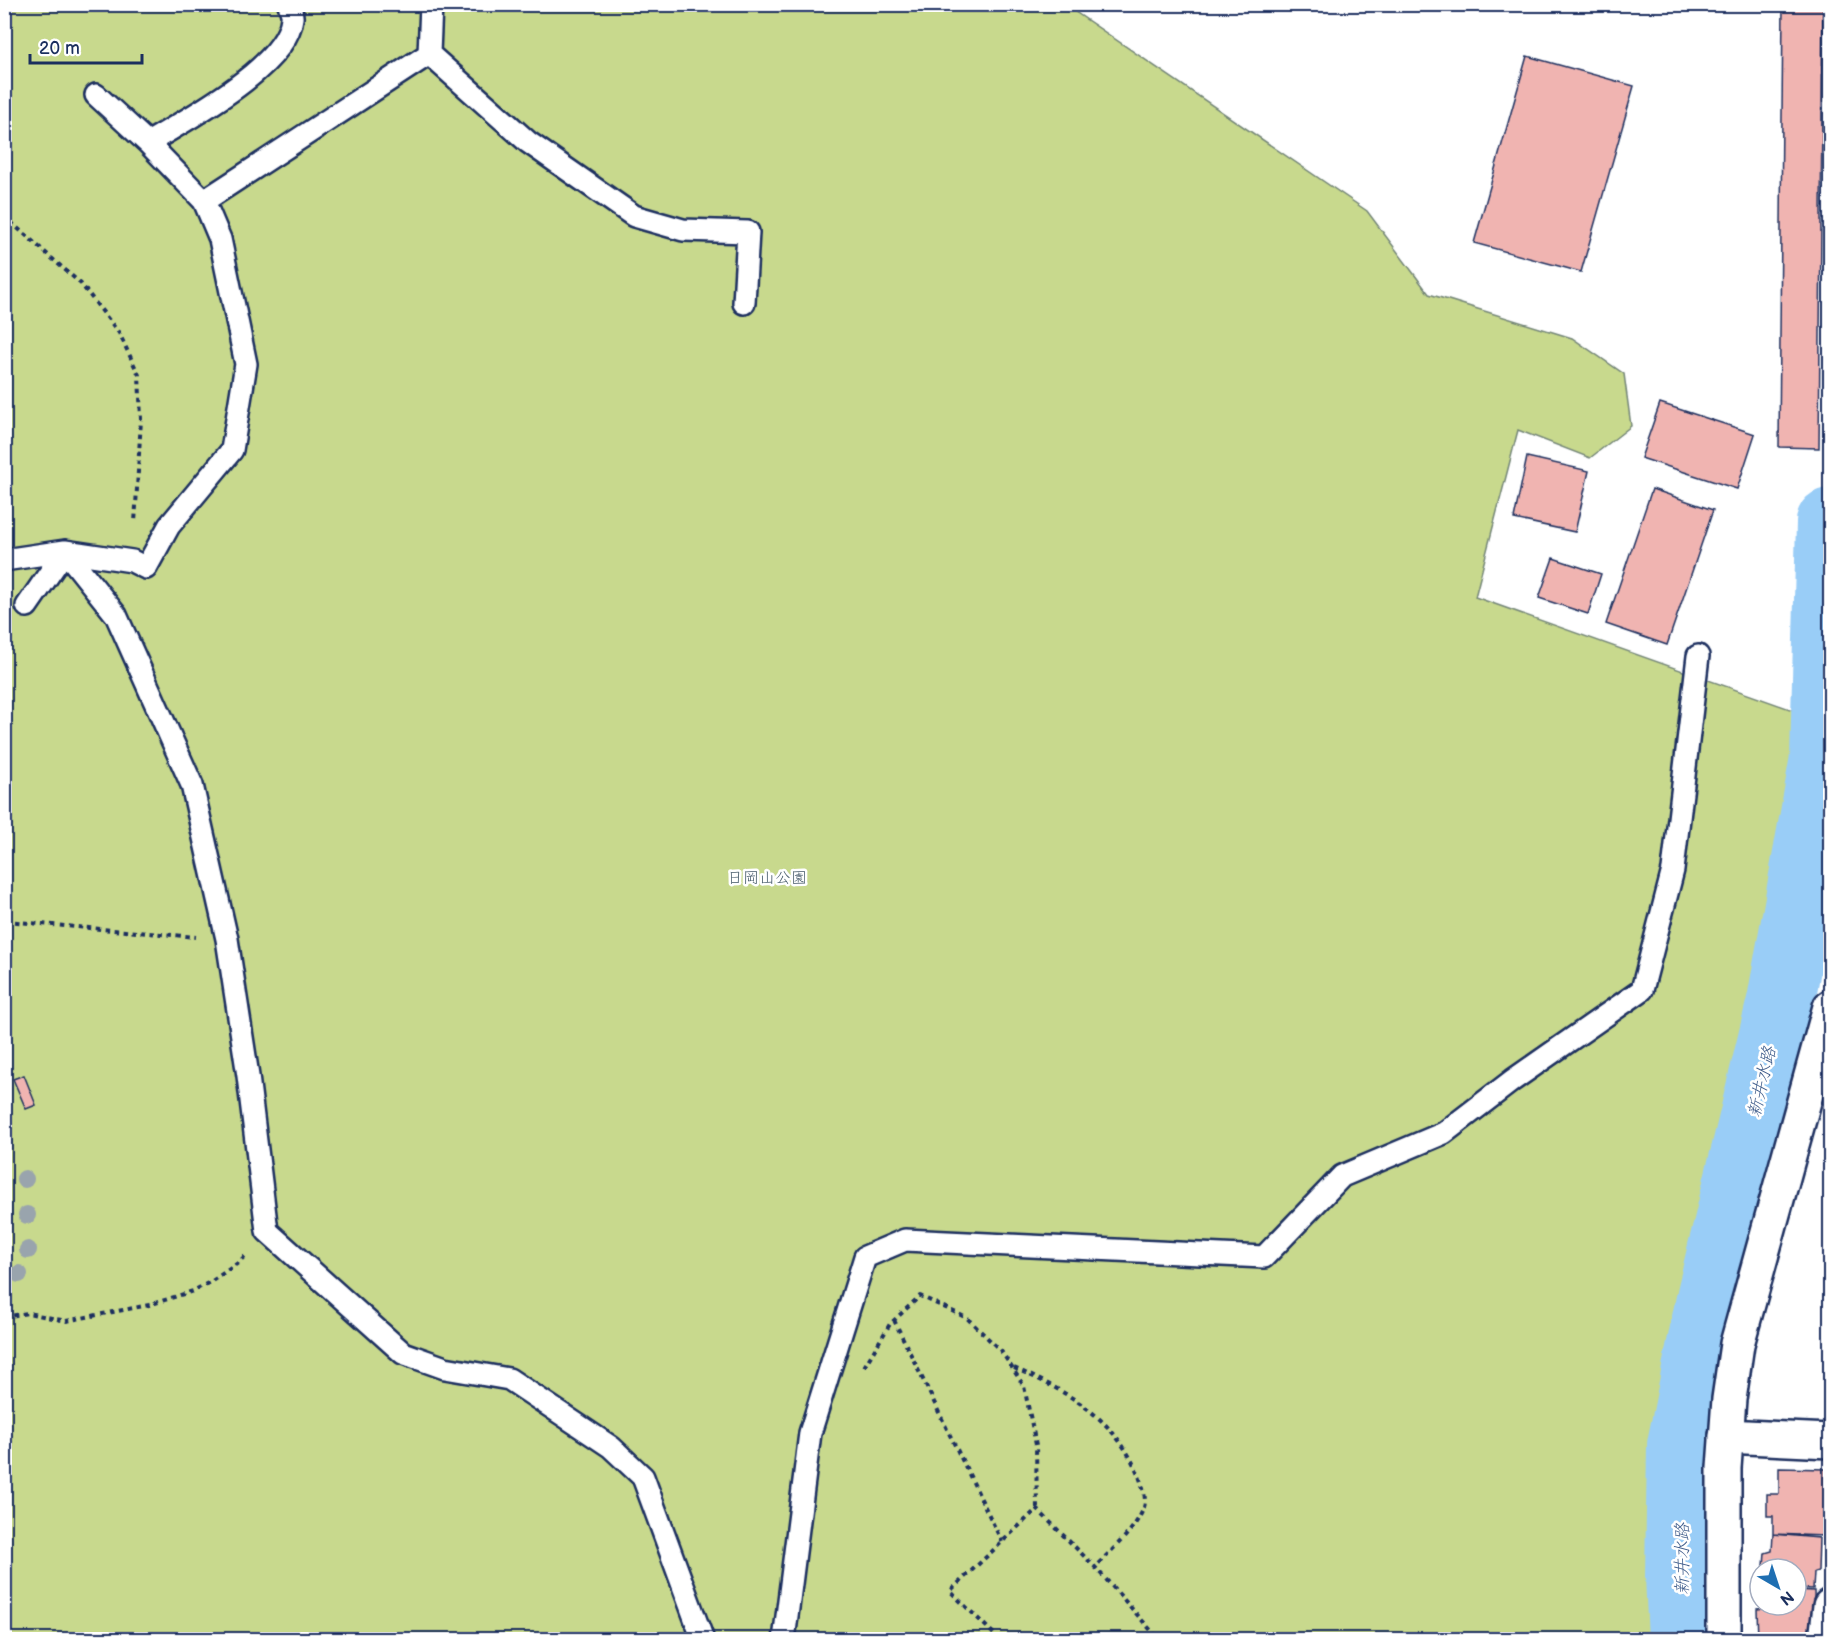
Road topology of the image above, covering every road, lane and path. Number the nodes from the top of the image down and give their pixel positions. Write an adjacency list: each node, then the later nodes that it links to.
1 (289, 4): 5 (lane)
2 (430, 4): 3 (lane)
3 (429, 54): 6 (lane); 8 (lane)
4 (96, 95): 5 (lane)
5 (148, 143): 6 (lane)
6 (204, 201): 11 (lane)
7 (4, 216): 11 (path)
8 (744, 303)
9 (65, 550): 10 (lane); 11 (lane); 12 (lane); 16 (lane)
10 (4, 560)
11 (132, 561)
12 (27, 606)
13 (1698, 656): 31 (lane)
14 (4, 896): 15 (path)
15 (6, 921): 16 (path); 17 (path)
16 (226, 939): 19 (lane)
17 (4, 1004)
18 (1830, 1007): 24 (street)
19 (267, 1231): 20 (path); 30 (lane)
20 (4, 1317)
21 (894, 1320): 22 (path); 23 (path); 27 (path)
22 (1012, 1367): 26 (path); 28 (path)
23 (862, 1372)
24 (1726, 1436): 25 (street); 34 (street)
25 (1830, 1441)
26 (1037, 1509): 27 (path); 28 (path)
27 (1002, 1542): 32 (path)
28 (1095, 1567): 33 (path)
29 (1830, 1606): 35 (street)
30 (703, 1640)
31 (784, 1640)
32 (1000, 1640)
33 (1152, 1640)
34 (1724, 1640)
35 (1826, 1640)

